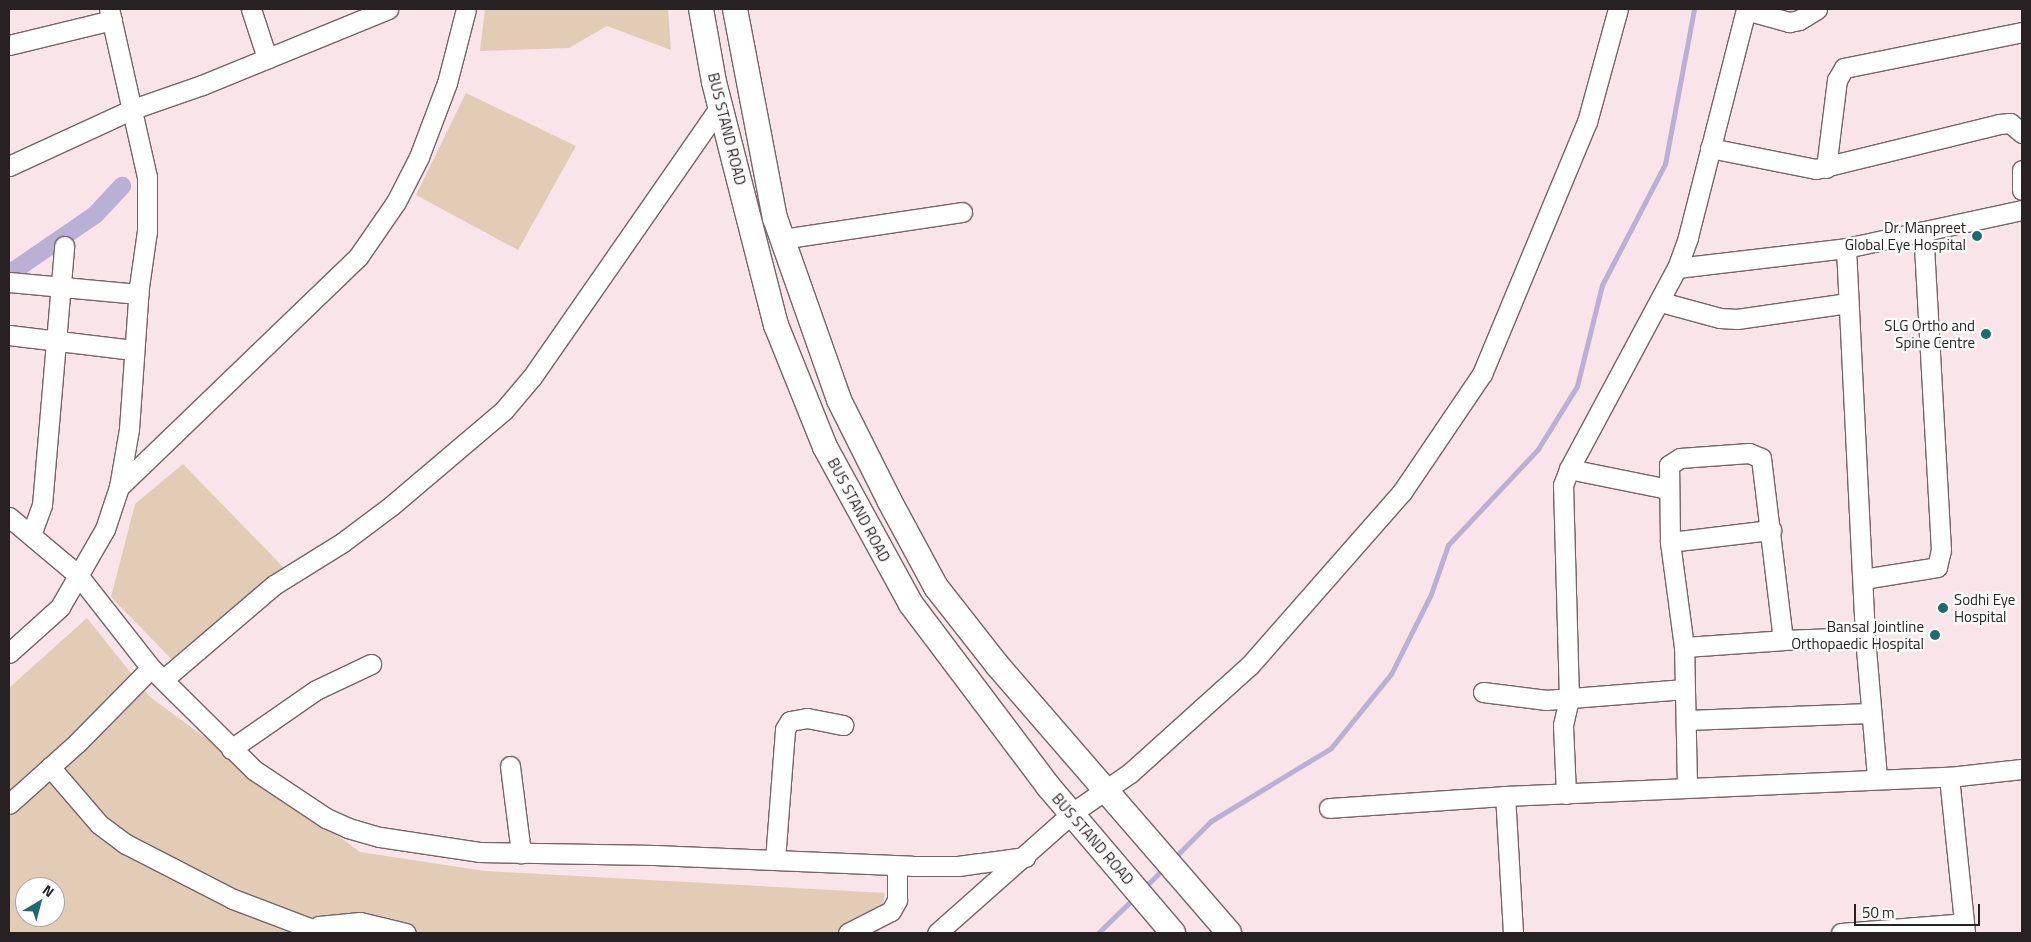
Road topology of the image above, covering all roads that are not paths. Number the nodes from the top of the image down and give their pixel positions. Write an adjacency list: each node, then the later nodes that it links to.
1 (251, 9): 12 (street)
2 (388, 9): 12 (street)
3 (466, 9): 37 (street)
4 (701, 9): 13 (main road, BUS STAND ROAD)
5 (735, 9): 24 (main road, BUS STAND ROAD)
6 (1618, 9): 64 (street)
7 (1746, 9): 8 (street); 16 (street)
8 (1817, 9)
9 (111, 14): 11 (street); 14 (street)
10 (2022, 32): 18 (street)
11 (9, 45)
12 (267, 58): 14 (street)
13 (720, 106): 50 (street); 69 (main road, BUS STAND ROAD)
14 (134, 109): 17 (street); 30 (street)
15 (2022, 132): 18 (street)
16 (1710, 148): 18 (street); 27 (street)
17 (9, 166)
18 (1826, 168)
19 (2022, 170): 20 (street)
20 (2022, 190)
21 (2022, 210): 23 (street)
22 (962, 212): 24 (street)
23 (1923, 232): 26 (street); 44 (street)
24 (782, 238): 64 (main road, BUS STAND ROAD)
25 (64, 246): 29 (street)
26 (1846, 248): 27 (street); 32 (street)
27 (1677, 268): 31 (street)
28 (9, 282): 29 (street)
29 (60, 287): 30 (street); 34 (street)
30 (138, 294): 35 (street)
31 (1661, 302): 32 (street); 36 (street)
32 (1848, 303): 44 (street)
33 (9, 335): 34 (street)
34 (56, 340): 35 (street); 41 (street)
35 (133, 350): 37 (street)
36 (1569, 469): 38 (street); 53 (street)
37 (120, 487): 43 (street)
38 (1668, 489): 40 (street); 42 (street)
39 (9, 518): 41 (street)
40 (1771, 530): 42 (street); 46 (street)
41 (32, 535): 43 (street)
42 (1670, 542): 47 (street)
43 (78, 574): 48 (street); 50 (street)
44 (1863, 579): 45 (street)
45 (1865, 637): 46 (street); 54 (street)
46 (1783, 640): 47 (street)
47 (1684, 647): 51 (street)
48 (9, 653)
49 (371, 664): 57 (street)
50 (158, 673): 57 (street); 59 (street)
51 (1685, 690): 53 (street); 55 (street)
52 (1483, 692): 53 (street)
53 (1569, 699): 65 (street)
54 (1870, 712): 55 (street); 62 (street)
55 (1686, 720): 63 (street)
56 (842, 725): 72 (street)
57 (231, 749): 70 (street)
58 (510, 766): 70 (street)
59 (50, 767): 67 (street); 76 (street)
60 (2022, 769): 61 (street)
61 (1949, 777): 62 (street); 75 (street)
62 (1877, 778): 63 (street)
63 (1687, 786): 65 (street)
64 (1104, 790): 69 (street); 80 (main road, BUS STAND ROAD)
65 (1566, 794): 66 (street)
66 (1505, 796): 68 (street); 81 (street)
67 (9, 804)
68 (1329, 808)
69 (1072, 813): 71 (street); 74 (main road, BUS STAND ROAD)
70 (521, 853): 72 (street)
71 (1025, 857): 73 (street); 79 (street)
72 (775, 860): 73 (street)
73 (897, 866): 78 (street)
74 (1167, 927)
75 (1964, 928): 82 (street)
76 (309, 931): 77 (street)
77 (406, 933)
78 (848, 933)
79 (937, 933)
80 (1229, 933)
81 (1513, 933)
82 (1841, 933)

